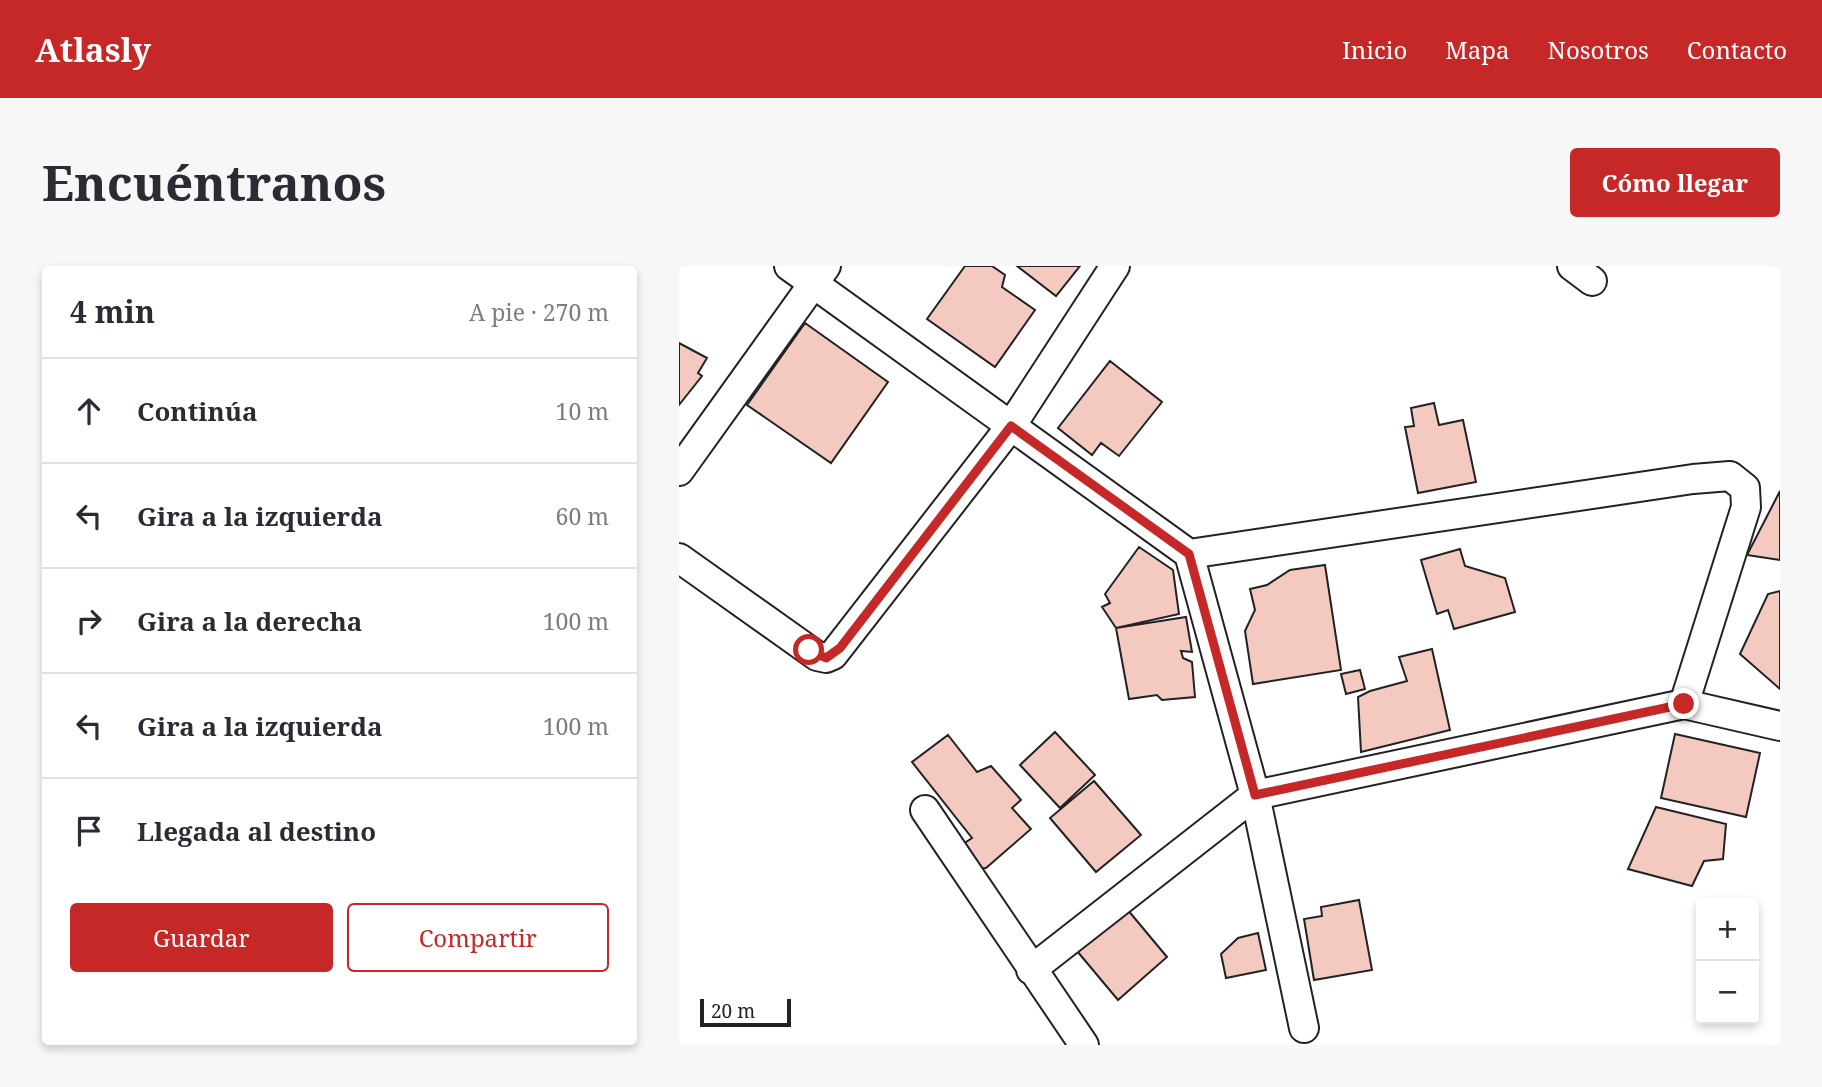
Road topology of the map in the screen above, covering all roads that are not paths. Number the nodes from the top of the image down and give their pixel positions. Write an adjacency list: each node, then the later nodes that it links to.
1 (789, 266): 3 (street)
2 (1115, 266): 4 (street)
3 (820, 275): 4 (street); 5 (street)
4 (1011, 426): 6 (street); 7 (street)
5 (679, 471)
6 (1189, 554): 8 (street); 10 (street)
7 (679, 558)
8 (1684, 704): 9 (street); 10 (street)
9 (1780, 726)
10 (1255, 795): 12 (street); 13 (street)
11 (925, 810): 12 (street)
12 (1031, 970): 14 (street)
13 (1304, 1028)
14 (1084, 1045)

